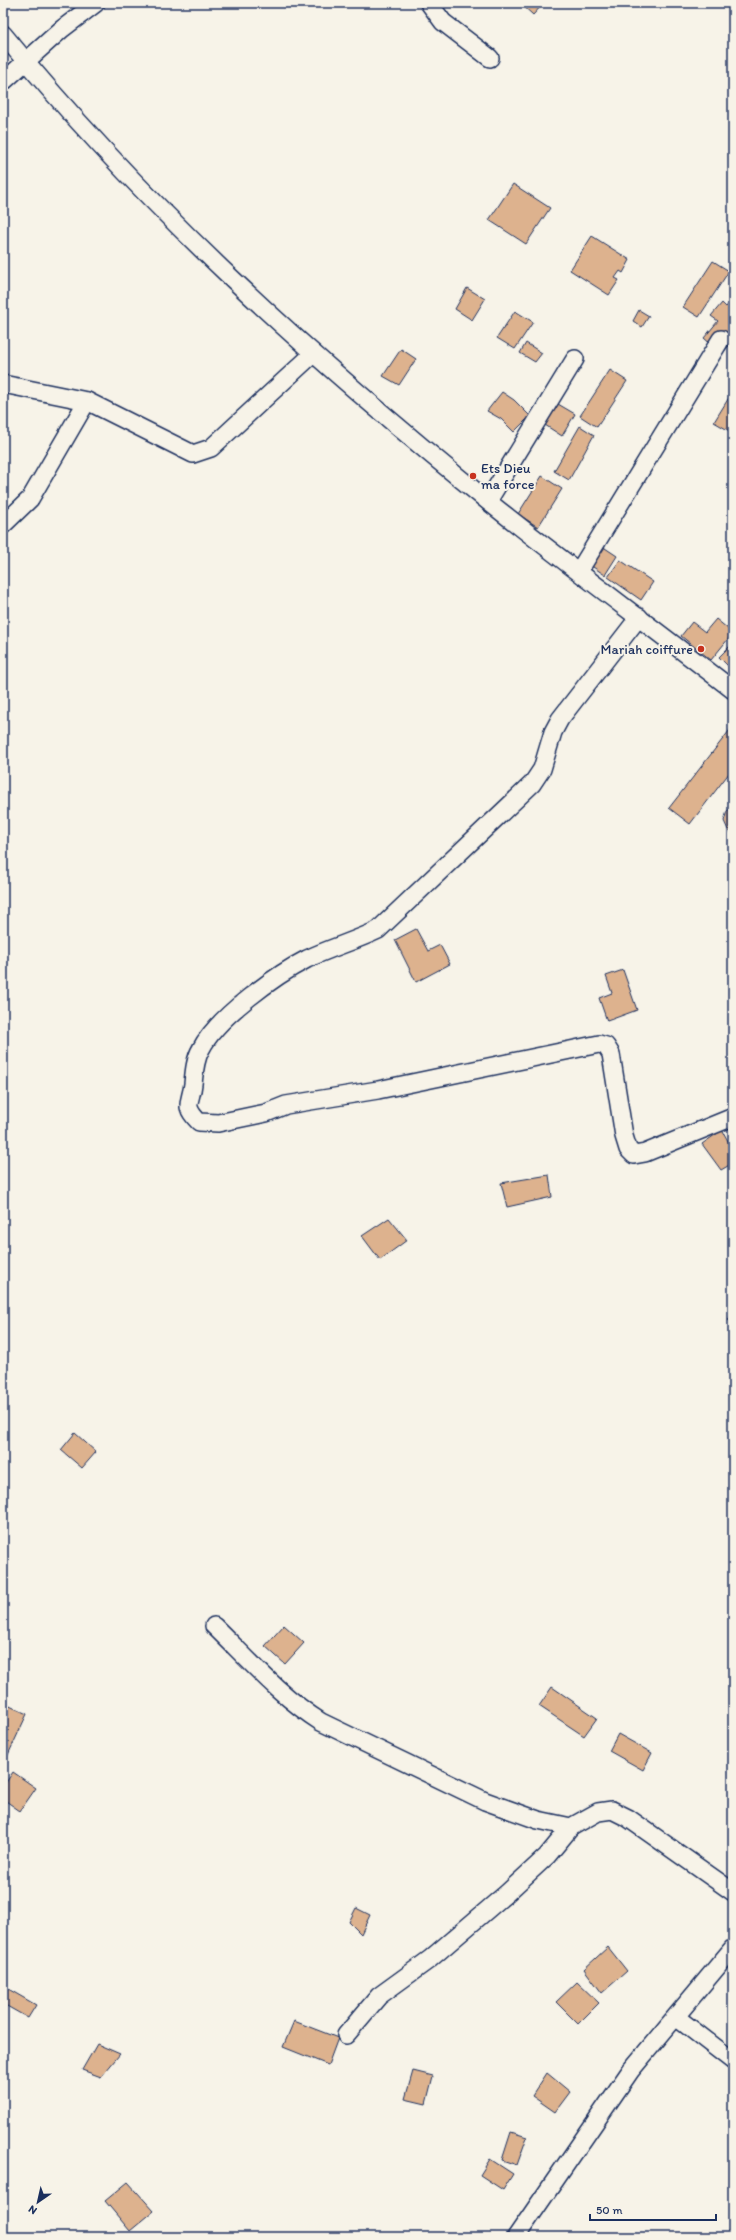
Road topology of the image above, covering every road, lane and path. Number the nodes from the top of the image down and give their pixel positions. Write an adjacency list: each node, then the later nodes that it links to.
1 (96, 3): 5 (street)
2 (428, 3): 4 (street)
3 (3, 34): 5 (street)
4 (490, 58)
5 (25, 62): 6 (street); 8 (street)
6 (3, 82)
7 (721, 339): 14 (street)
8 (313, 354): 11 (street); 12 (street)
9 (575, 359): 12 (street)
10 (3, 384): 11 (street)
11 (87, 401): 13 (street)
12 (488, 501): 14 (street)
13 (3, 525)
14 (579, 571): 15 (street)
15 (639, 617): 16 (street); 17 (street)
16 (733, 690)
17 (733, 1117)
18 (214, 1626): 19 (street)
19 (571, 1826): 20 (street); 23 (street)
20 (733, 1892)
21 (733, 1948): 22 (street)
22 (676, 2017): 24 (street); 25 (street)
23 (346, 2035)
24 (733, 2061)
25 (516, 2237)

